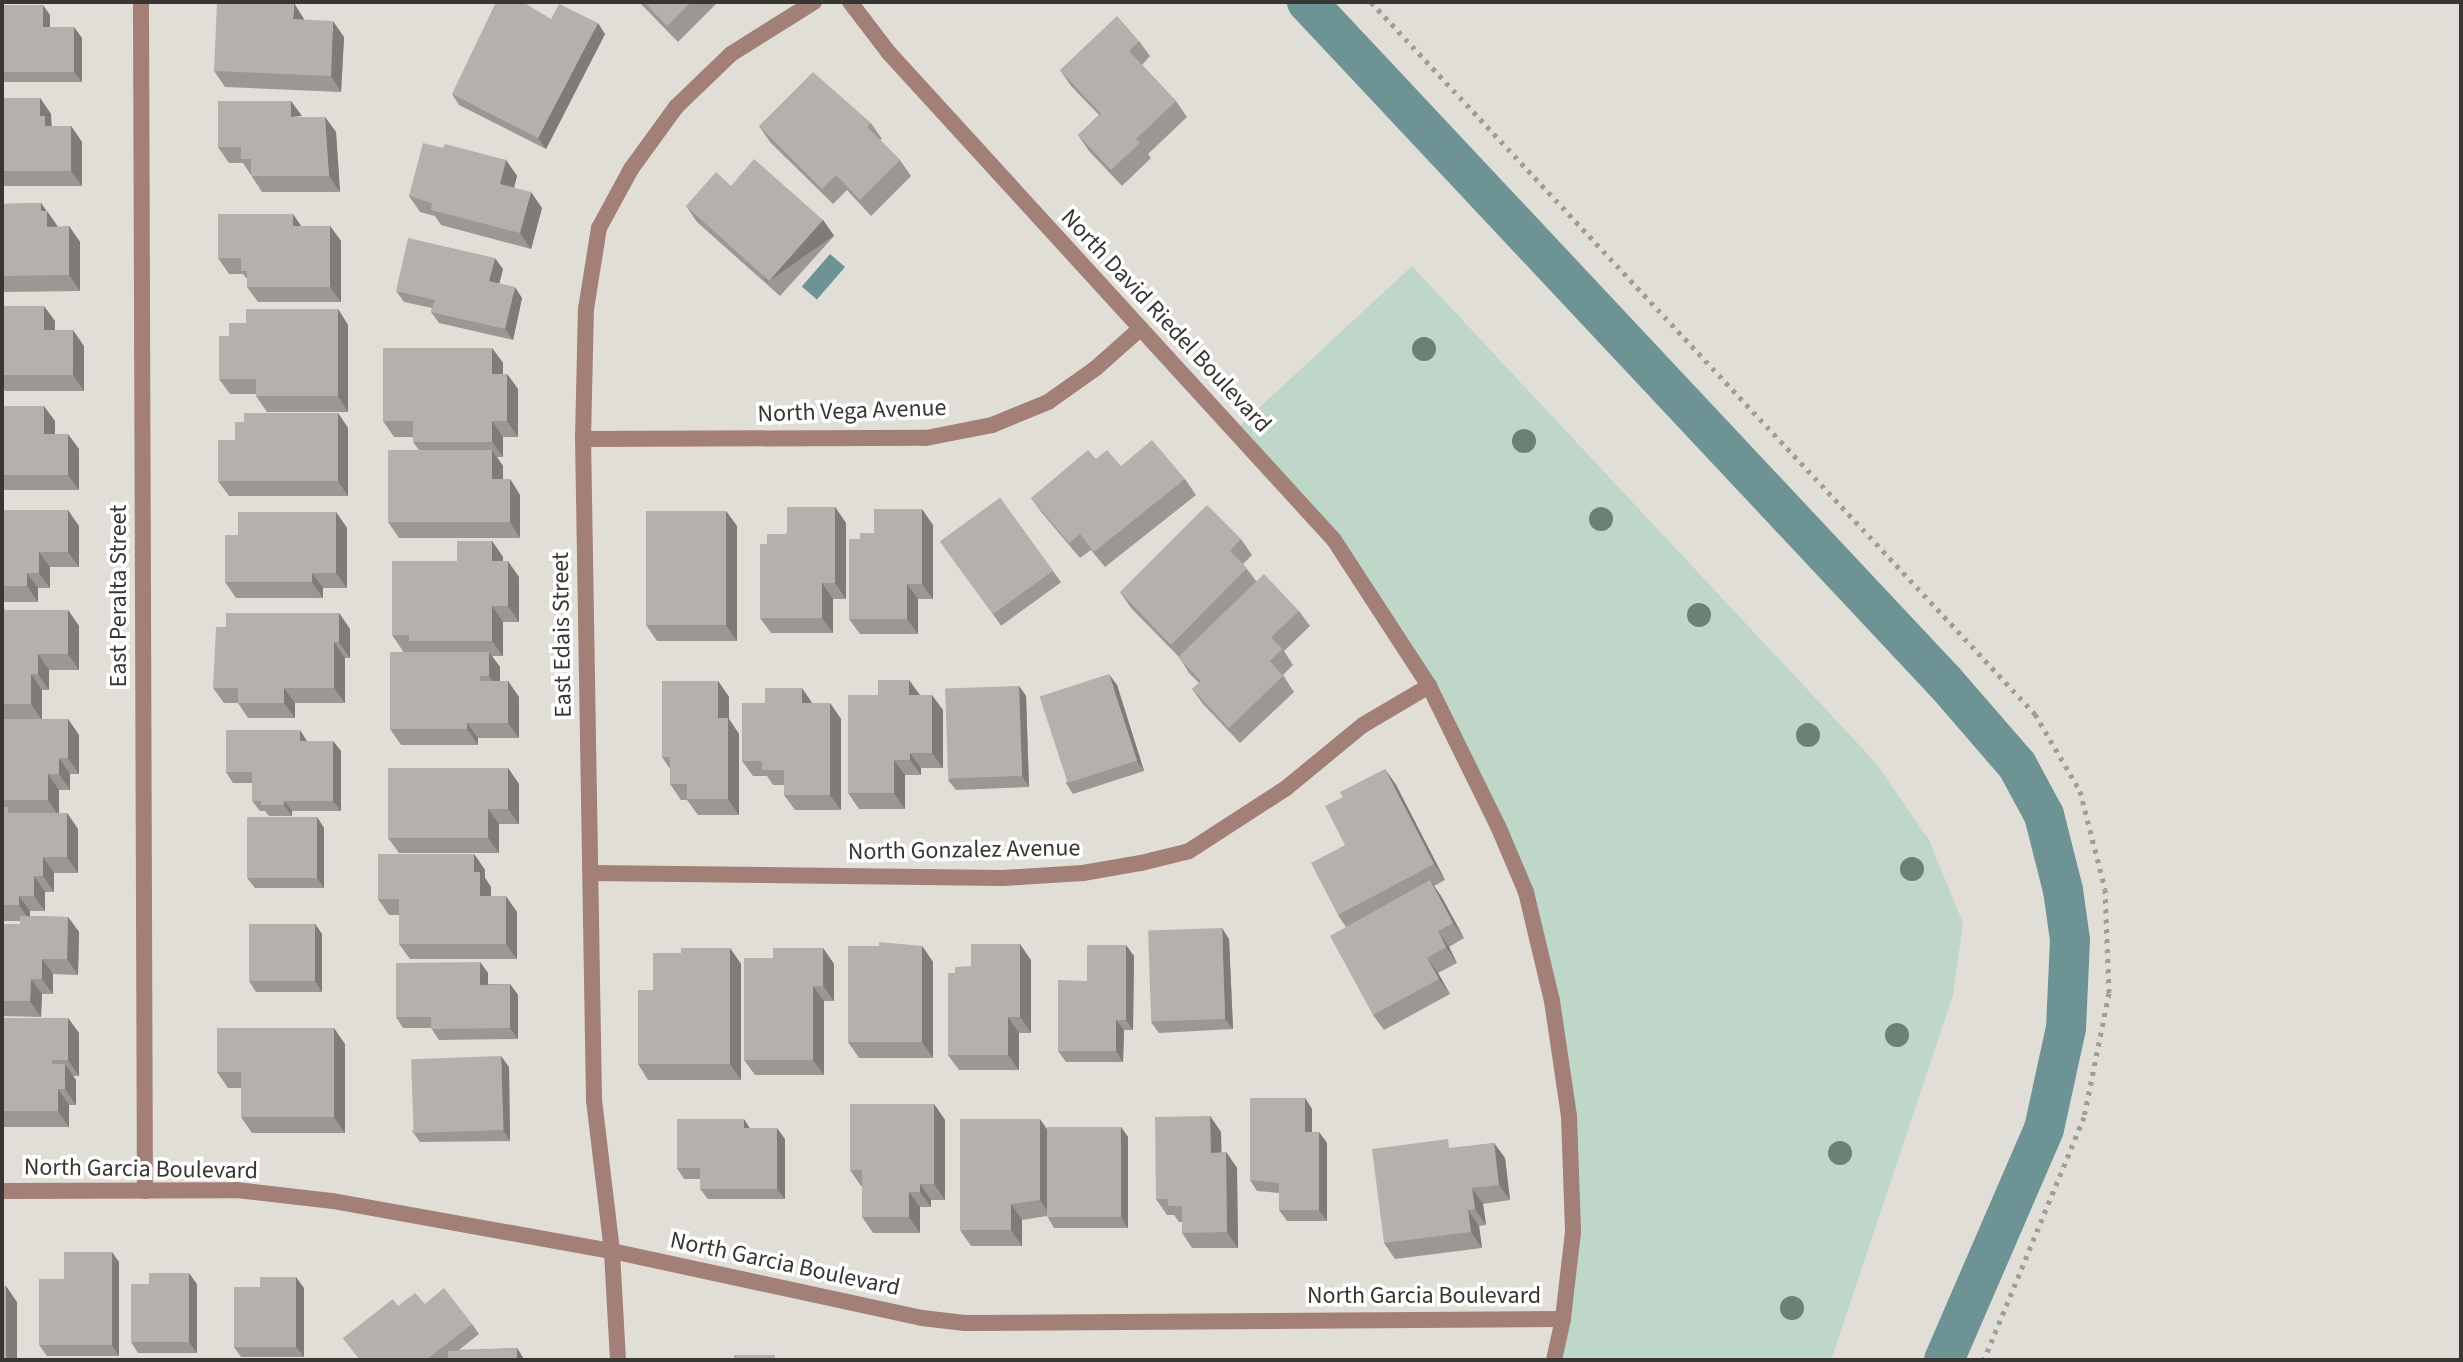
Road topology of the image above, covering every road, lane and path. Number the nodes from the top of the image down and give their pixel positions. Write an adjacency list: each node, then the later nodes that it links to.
1 (141, 2): 10 (street, East Peralta Street)
2 (814, 2): 6 (street, East Edais Street)
3 (850, 2): 5 (street, North David Riedel Boulevard)
4 (1371, 2): 15 (path)
5 (1140, 329): 6 (street, North Vega Avenue); 7 (street, North David Riedel Boulevard)
6 (583, 439): 8 (street, East Edais Street)
7 (1429, 686): 8 (street, North Gonzalez Avenue); 12 (street, North David Riedel Boulevard)
8 (591, 873): 11 (street, East Edais Street)
9 (2, 1191): 10 (street, North Garcia Boulevard)
10 (145, 1191): 11 (street, North Garcia Boulevard)
11 (612, 1251): 12 (street, North Garcia Boulevard); 13 (street, East Edais Street)
12 (1563, 1319): 14 (street, North David Riedel Boulevard)
13 (618, 1360)
14 (1554, 1360)
15 (1984, 1360)

